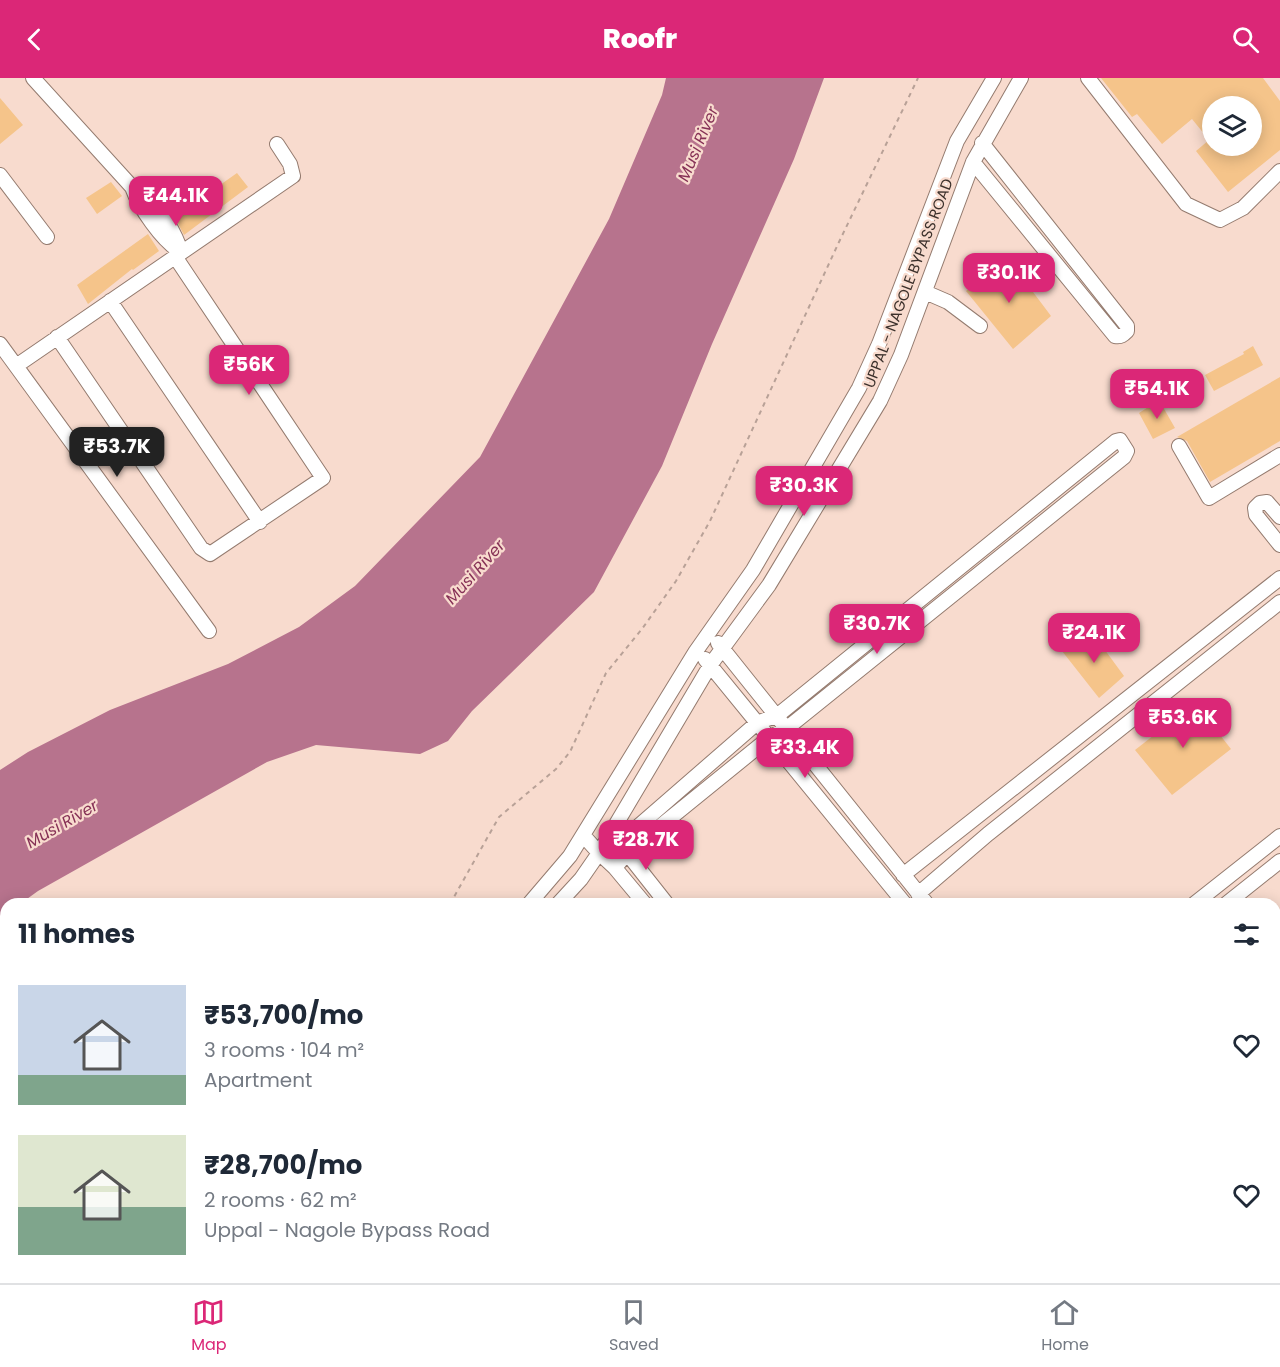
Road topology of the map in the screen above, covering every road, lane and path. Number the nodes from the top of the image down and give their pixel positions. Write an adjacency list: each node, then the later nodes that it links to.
1 (33, 78): 12 (street)
2 (918, 78): 44 (path)
3 (994, 78): 27 (street, UPPAL - NAGOLE BYPASS ROAD)
4 (1021, 78): 6 (street, UPPAL - NAGOLE BYPASS ROAD)
5 (1088, 78): 9 (street)
6 (982, 143): 8 (street, UPPAL - NAGOLE BYPASS ROAD); 8 (street)
7 (277, 144): 12 (street)
8 (973, 162): 13 (street, UPPAL - NAGOLE BYPASS ROAD)
9 (1280, 171)
10 (0, 175): 11 (street)
11 (47, 237)
12 (178, 255): 14 (street); 22 (street)
13 (925, 292): 15 (street); 28 (street, UPPAL - NAGOLE BYPASS ROAD)
14 (110, 301): 16 (street); 22 (street)
15 (980, 326)
16 (57, 337): 18 (street); 22 (street)
17 (0, 344): 18 (street)
18 (16, 366): 26 (street)
19 (1179, 446): 20 (street)
20 (1280, 455)
21 (1280, 517): 23 (street)
22 (260, 522)
23 (1280, 545)
24 (1280, 578): 41 (street)
25 (1280, 602): 51 (street)
26 (208, 631)
27 (710, 632): 28 (street); 29 (street, UPPAL - NAGOLE BYPASS ROAD)
28 (722, 648): 30 (street, UPPAL - NAGOLE BYPASS ROAD); 31 (street)
29 (696, 651): 30 (street); 35 (street, UPPAL - NAGOLE BYPASS ROAD)
30 (711, 664): 32 (street); 37 (street, UPPAL - NAGOLE BYPASS ROAD)
31 (778, 715): 32 (street); 33 (street); 33 (street)
32 (757, 723): 34 (street); 37 (street)
33 (786, 729): 34 (street); 41 (street)
34 (769, 738): 37 (street); 49 (street)
35 (583, 835): 38 (street); 45 (street, UPPAL - NAGOLE BYPASS ROAD)
36 (1280, 836): 52 (street)
37 (619, 843): 38 (street, UPPAL - NAGOLE BYPASS ROAD); 40 (street); 43 (street)
38 (599, 854): 40 (street); 46 (street, UPPAL - NAGOLE BYPASS ROAD)
39 (1280, 861): 53 (street)
40 (615, 868): 42 (street)
41 (903, 876): 50 (street)
42 (626, 881): 43 (street); 47 (street)
43 (656, 891): 48 (street)
44 (453, 898)
45 (534, 898)
46 (564, 898)
47 (640, 898)
48 (662, 898)
49 (900, 898)
50 (922, 898)
51 (924, 898)
52 (1202, 898)
53 (1234, 898)

